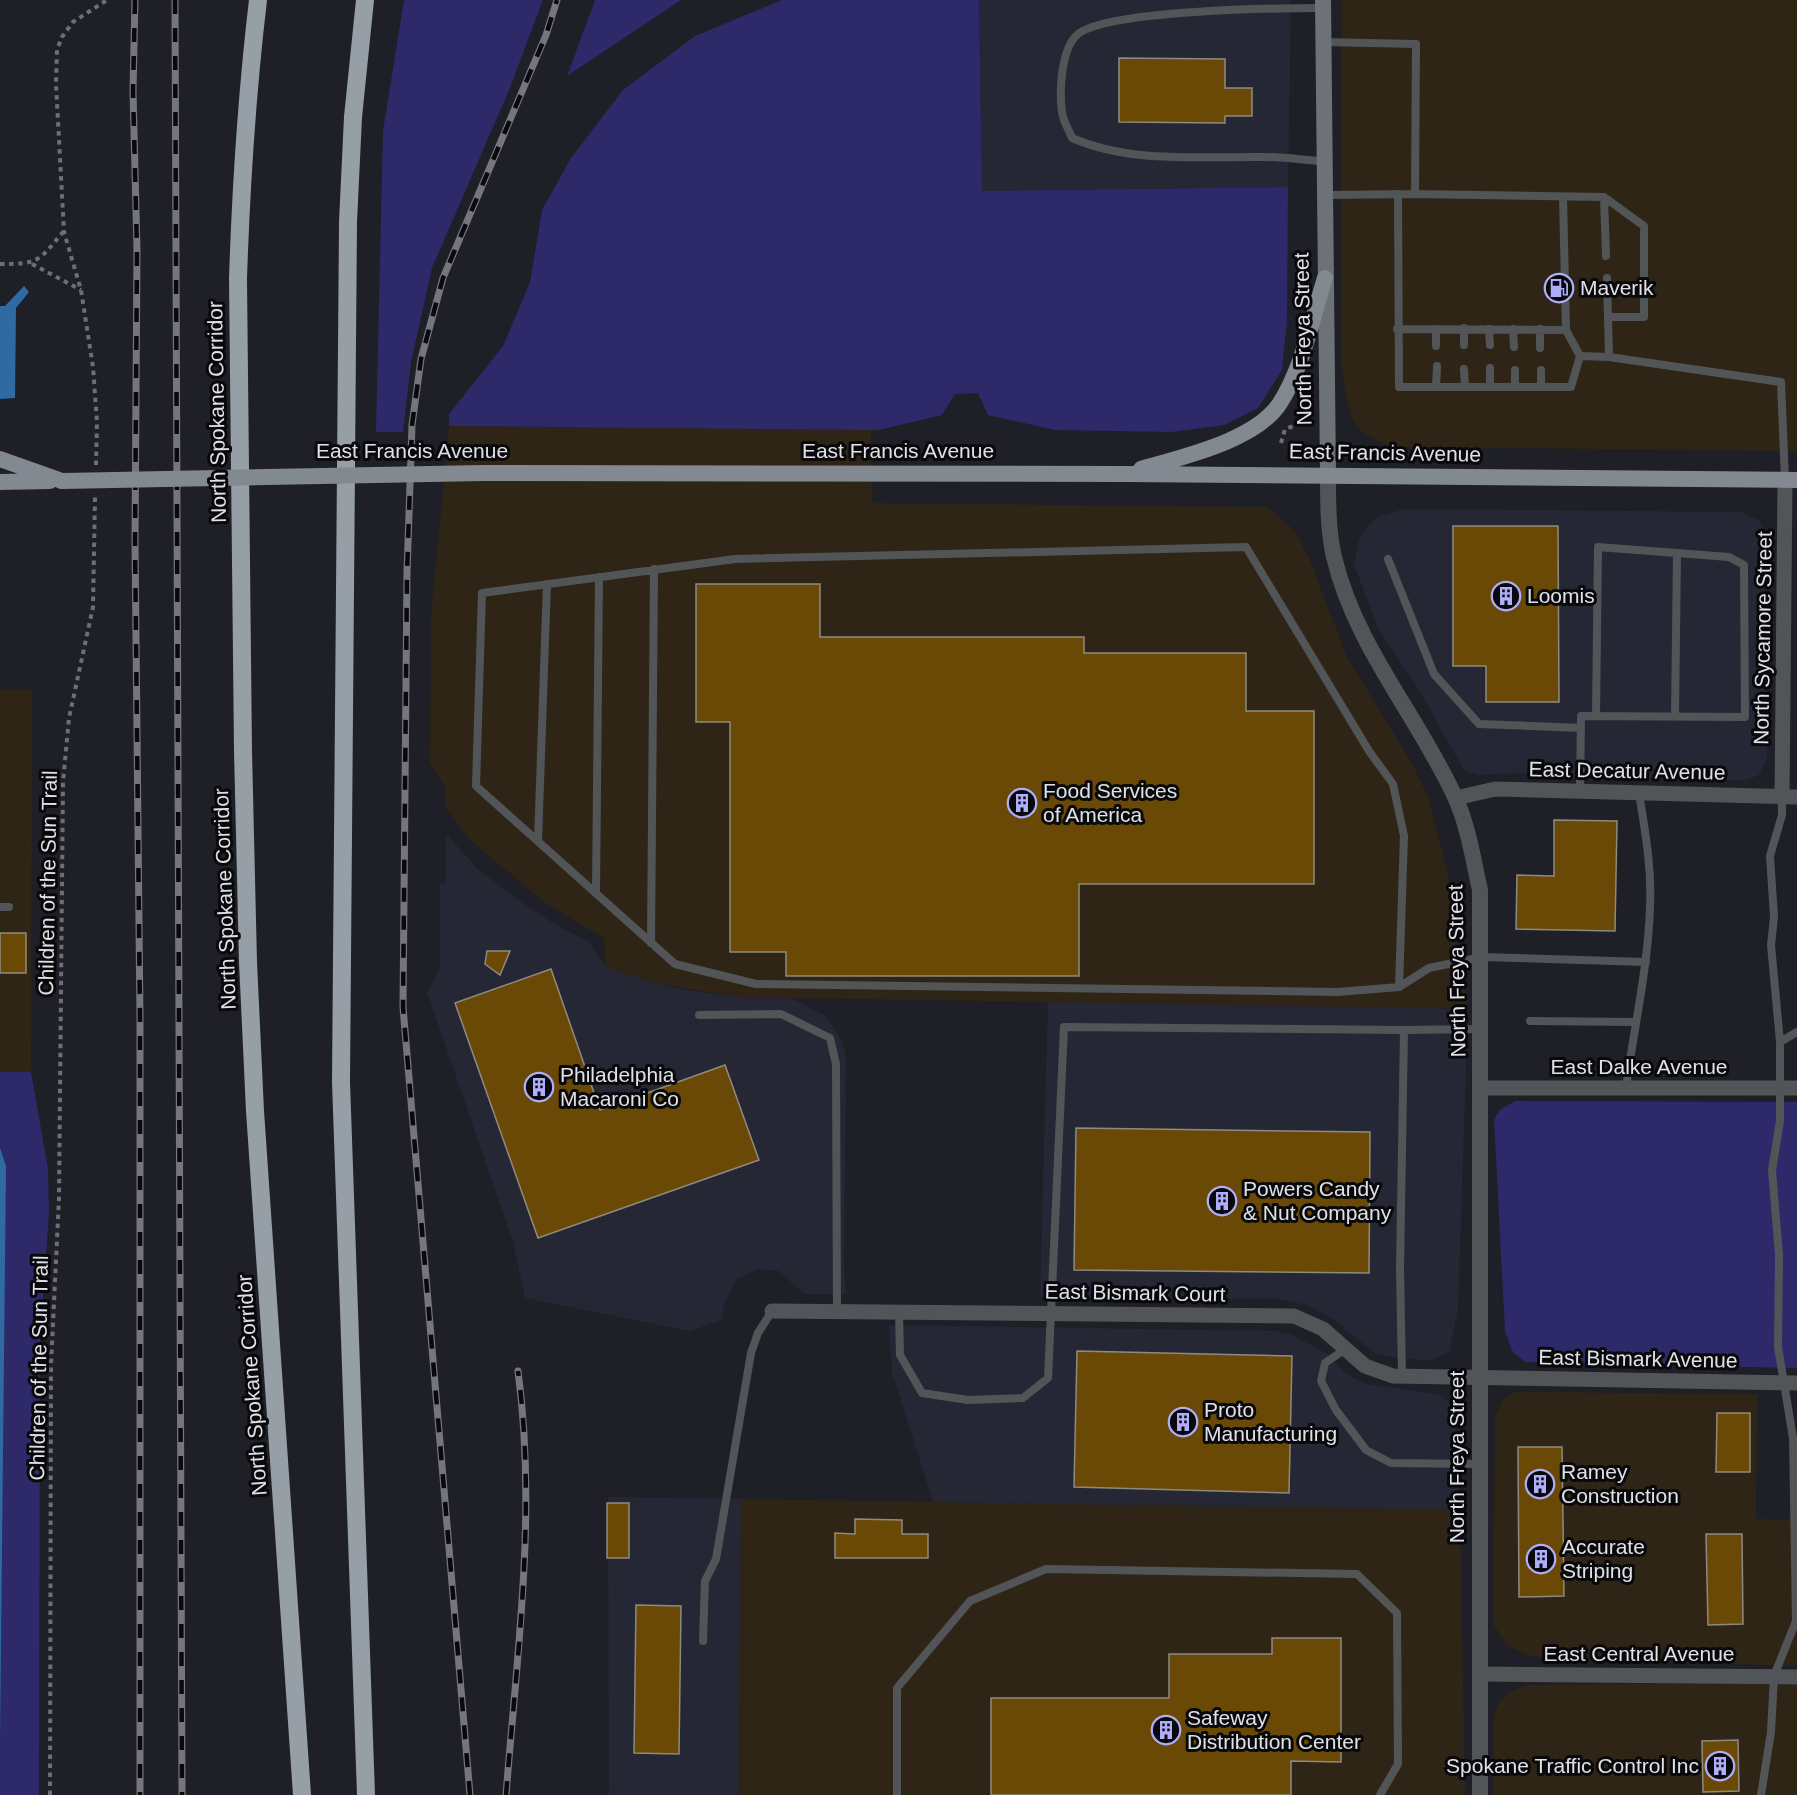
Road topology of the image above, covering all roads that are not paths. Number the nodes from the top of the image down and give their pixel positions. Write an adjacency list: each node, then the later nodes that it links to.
1 (258, 0): 87 (highway, North Spokane Corridor)
2 (367, 0): 88 (highway)
3 (1323, 4): 4 (main road, North Freya Street); 5 (lane)
4 (1323, 42): 5 (main road, North Freya Street); 7 (lane)
5 (1324, 161): 8 (main road, North Freya Street)
6 (1398, 194): 7 (lane); 8 (lane); 17 (lane)
7 (1415, 194): 9 (lane)
8 (1324, 195): 12 (main road, North Freya Street)
9 (1563, 197): 10 (lane); 21 (lane)
10 (1604, 197): 11 (lane); 14 (lane)
11 (1606, 256)
12 (1325, 278): 40 (main road); 41 (main road, North Freya Street)
13 (1607, 278): 14 (lane)
14 (1608, 317): 28 (lane)
15 (1436, 328): 16 (lane); 17 (lane); 24 (lane)
16 (1464, 328): 18 (lane); 22 (lane)
17 (1397, 329): 34 (lane)
18 (1489, 329): 19 (lane); 23 (lane)
19 (1513, 329): 20 (lane); 25 (lane)
20 (1540, 330): 21 (lane); 26 (lane)
21 (1566, 330): 27 (lane)
22 (1464, 345)
23 (1490, 345)
24 (1436, 346)
25 (1514, 347)
26 (1540, 348)
27 (1580, 356): 28 (lane); 38 (lane)
28 (1609, 357): 42 (lane)
29 (1437, 366): 34 (lane)
30 (1490, 368): 36 (lane)
31 (1464, 369): 35 (lane)
32 (1515, 369): 37 (lane)
33 (1541, 369): 38 (lane)
34 (1436, 387): 35 (lane)
35 (1465, 387): 36 (lane)
36 (1490, 387): 37 (lane)
37 (1515, 387): 38 (lane)
38 (1541, 387)
39 (0, 459): 43 (main road)
40 (1125, 474): 41 (main road, East Francis Avenue); 43 (main road, East Francis Avenue, bridge)
41 (1328, 475): 42 (main road, East Francis Avenue); 56 (street, North Freya Street)
42 (1791, 480): 55 (street, North Sycamore Street)
43 (62, 481): 44 (main road, East Francis Avenue)
44 (0, 482)
45 (1677, 553): 50 (lane); 51 (lane); 51 (lane)
46 (1388, 559): 52 (lane)
47 (654, 569): 48 (lane); 59 (lane); 62 (lane)
48 (599, 577): 49 (lane); 58 (lane)
49 (546, 584): 57 (lane); 57 (lane)
50 (1596, 716): 51 (lane); 52 (lane)
51 (1675, 716)
52 (1581, 728): 53 (lane)
53 (1580, 791): 54 (street, East Decatur Avenue); 56 (street, East Decatur Avenue)
54 (1639, 793): 55 (street, East Decatur Avenue); 61 (lane)
55 (1790, 796): 69 (lane)
56 (1456, 798): 60 (street, North Freya Street)
57 (538, 842): 58 (lane)
58 (596, 893): 59 (lane)
59 (651, 943): 62 (lane)
60 (1482, 957): 61 (lane); 62 (lane); 66 (street, North Freya Street)
61 (1646, 962): 65 (lane)
62 (1399, 987)
63 (699, 1015): 75 (lane)
64 (1530, 1021): 65 (lane)
65 (1636, 1023): 71 (lane)
66 (1482, 1029): 67 (lane); 70 (street, North Freya Street)
67 (1404, 1030): 77 (lane); 79 (lane)
68 (1797, 1032): 69 (lane)
69 (1780, 1042): 72 (lane)
70 (1482, 1088): 71 (street, East Dalke Avenue); 80 (street, North Freya Street)
71 (1626, 1088): 72 (street, East Dalke Avenue)
72 (1780, 1088): 73 (street, East Dalke Avenue); 81 (lane)
73 (1797, 1088)
74 (772, 1311): 75 (street, East Bismark Court); 83 (lane)
75 (837, 1311): 76 (street, East Bismark Court)
76 (899, 1312): 77 (street, East Bismark Court); 77 (lane)
77 (1049, 1314): 78 (street, East Bismark Court)
78 (1344, 1350): 79 (street, East Bismark Court); 82 (lane)
79 (1402, 1376): 80 (street, East Bismark Court)
80 (1479, 1377): 81 (street, East Bismark Avenue); 82 (street, North Freya Street)
81 (1790, 1383): 85 (lane)
82 (1479, 1464): 84 (street, North Freya Street)
83 (703, 1641)
84 (1480, 1674): 85 (street, East Central Avenue); 91 (street, North Freya Street)
85 (1774, 1676): 86 (street, East Central Avenue); 92 (lane)
86 (1797, 1677)
87 (302, 1795)
88 (366, 1795)
89 (897, 1795): 90 (lane)
90 (1380, 1795)
91 (1480, 1795)
92 (1761, 1795)

